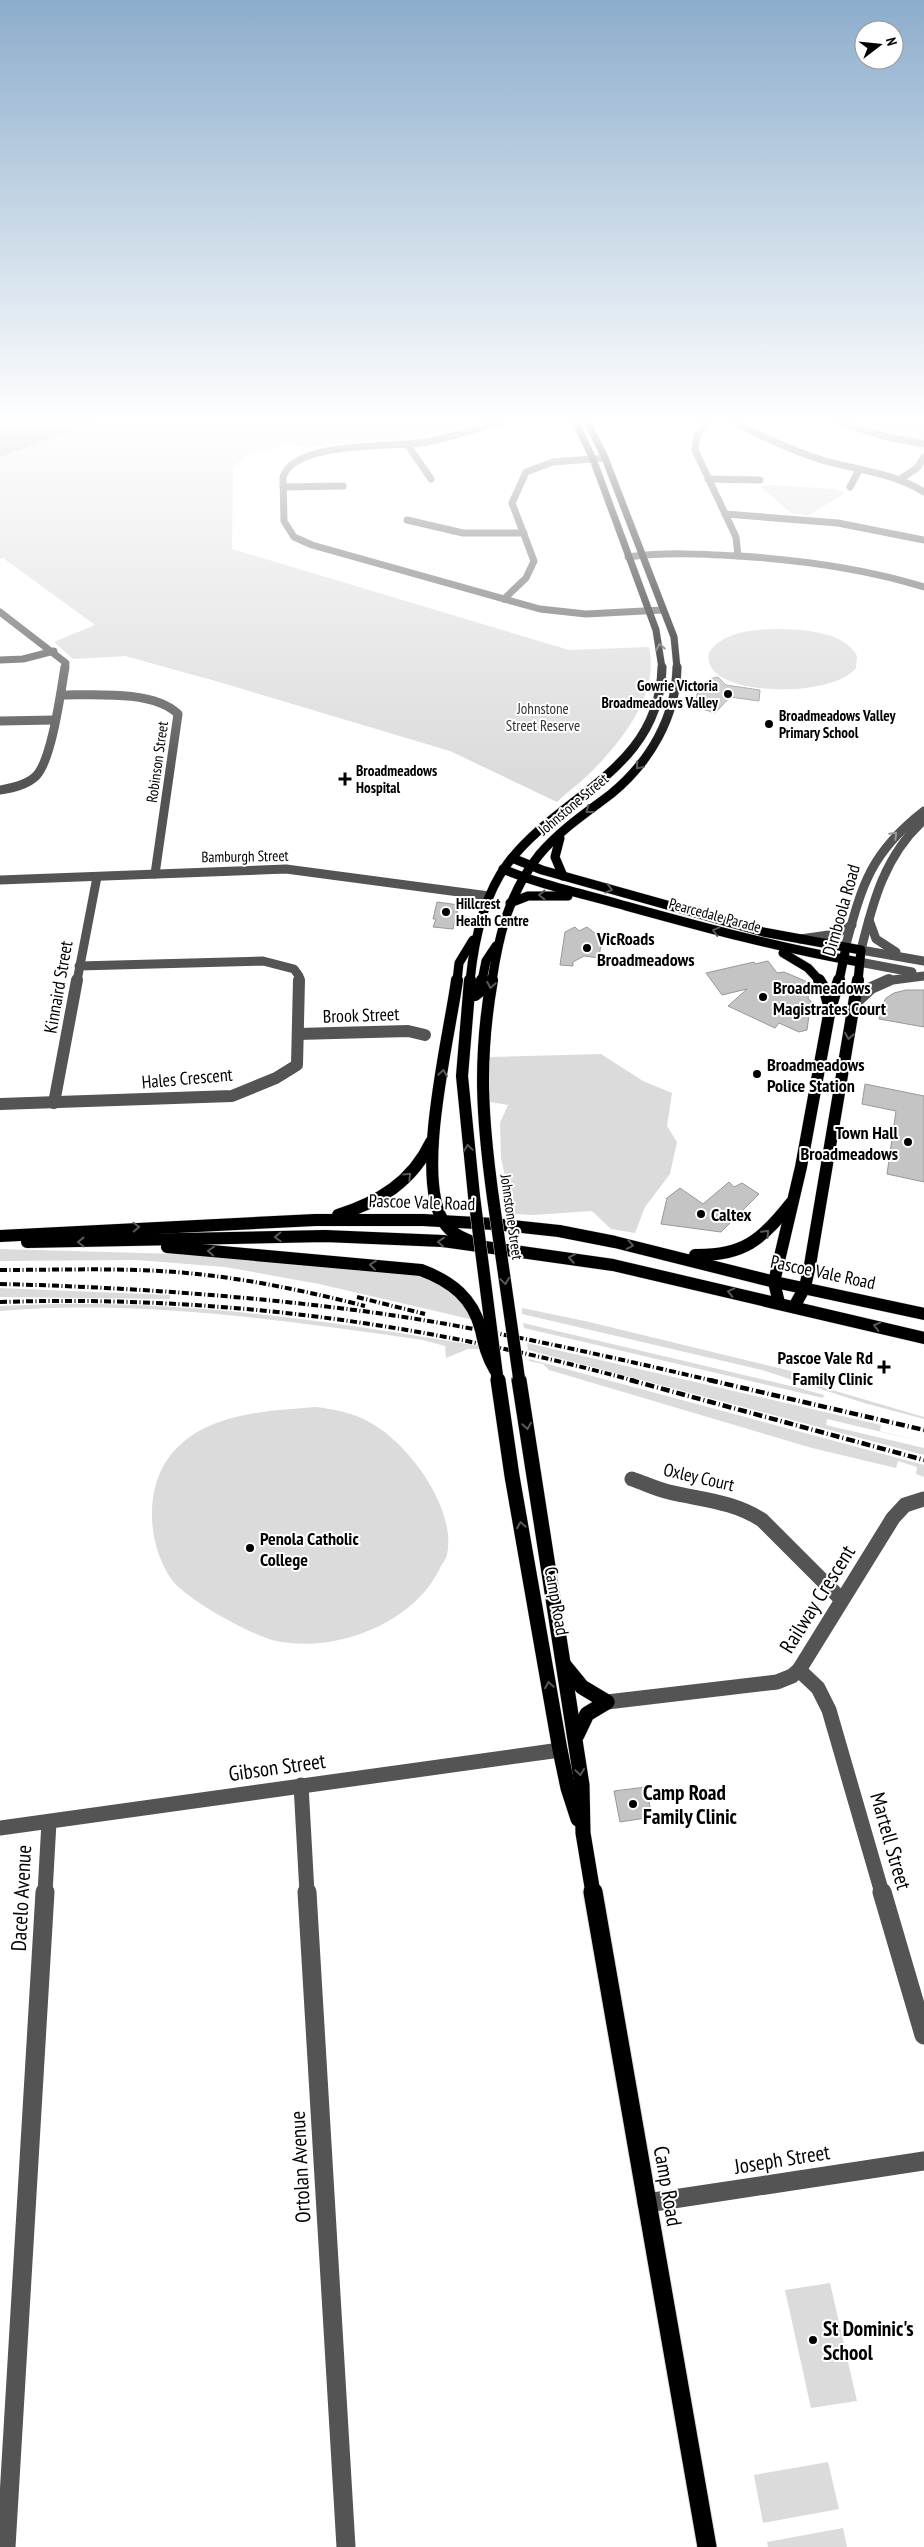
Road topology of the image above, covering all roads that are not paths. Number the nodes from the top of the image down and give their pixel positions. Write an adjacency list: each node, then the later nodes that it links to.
1 (304, 542): 10 (street)
2 (528, 542): 10 (street)
3 (623, 542): 6 (main road, Johnstone Street)
4 (637, 542): 7 (main road, Johnstone Street)
5 (737, 542): 8 (street)
6 (628, 556): 7 (street); 12 (main road, Johnstone Street)
7 (642, 556): 8 (street); 11 (main road, Johnstone Street)
8 (738, 556): 9 (street)
9 (924, 587)
10 (504, 600): 12 (street)
11 (663, 610): 12 (street); 17 (main road, Johnstone Street)
12 (650, 611): 16 (main road, Johnstone Street, one-way to 12)
13 (0, 612): 14 (street)
14 (54, 651): 15 (street); 18 (street)
15 (0, 660)
16 (663, 672): 17 (main road); 24 (main road, Johnstone Street)
17 (679, 673): 23 (main road, Johnstone Street, one-way to 23)
18 (61, 695): 19 (street); 29 (street, Robinson Street)
19 (54, 720): 20 (street); 21 (street)
20 (0, 721)
21 (0, 790)
22 (924, 814): 26 (street, Dimboola Road, one-way to 22); 28 (street, Dimboola Road)
23 (564, 829): 25 (main road, Johnstone Street); 30 (main road)
24 (512, 858): 25 (main road, Pearcedale Parade); 27 (main road, Johnstone Street)
25 (531, 866): 30 (main road, Pearcedale Parade); 32 (main road, Johnstone Street)
26 (871, 866): 28 (street); 40 (street, Dimboola Road)
27 (503, 869): 32 (main road, Pearcedale Parade); 34 (main road, Johnstone Street)
28 (885, 869): 38 (street, Dimboola Road)
29 (155, 874): 31 (street, Bamburgh Street); 34 (street, Bamburgh Street)
30 (563, 876): 37 (main road, Pearcedale Parade, one-way to 37)
31 (97, 877): 33 (street, Bamburgh Street); 50 (street, Kinnaird Street)
32 (524, 878): 35 (main road, Pearcedale Parade); 36 (main road, Johnstone Street)
33 (0, 880)
34 (489, 896): 41 (main road, Johnstone Street)
35 (608, 901): 36 (main road, one-way to 36); 39 (main road, Pearcedale Parade)
36 (510, 903): 43 (main road, Johnstone Street)
37 (682, 909): 39 (main road); 42 (main road, Pearcedale Parade)
38 (869, 917): 46 (street, Dimboola Road); 48 (street)
39 (677, 920): 44 (main road, Pearcedale Parade, one-way to 39)
40 (852, 925): 42 (street); 45 (street, Dimboola Road)
41 (476, 932): 52 (main road, Johnstone Street); 59 (main road, one-way to 41)
42 (796, 939): 45 (main road, Pearcedale Parade)
43 (498, 943): 52 (main road); 75 (main road, Johnstone Street, one-way to 75, bridge)
44 (763, 943): 47 (main road, Pearcedale Parade); 54 (main road)
45 (845, 948): 46 (main road, Pearcedale Parade); 47 (main road, Dimboola Road)
46 (861, 950): 48 (street, Pearcedale Parade); 49 (main road, Dimboola Road)
47 (844, 960): 49 (main road, Pearcedale Parade); 54 (main road, Dimboola Road)
48 (920, 960)
49 (859, 962): 51 (street, Pearcedale Parade); 53 (main road, Dimboola Road)
50 (79, 966): 55 (street, Hales Crescent); 57 (street, Kinnaird Street)
51 (924, 975): 53 (street)
52 (469, 994): 74 (main road, Johnstone Street, one-way to 52, bridge)
53 (855, 1003): 69 (main road, Dimboola Road, one-way to 69)
54 (830, 1008): 60 (main road, Dimboola Road)
55 (298, 1034): 56 (street, Brook Street); 57 (street, Hales Crescent)
56 (425, 1035)
57 (54, 1103): 58 (street, Hales Crescent)
58 (0, 1104)
59 (434, 1136): 61 (main road, one-way to 59); 62 (main road)
60 (794, 1198): 67 (main road, one-way to 60); 68 (main road, Dimboola Road)
61 (319, 1220): 62 (main road, Pascoe Vale Road); 63 (main road, Pascoe Vale Road, one-way to 61)
62 (443, 1220): 66 (main road); 67 (main road, Pascoe Vale Road, one-way to 67)
63 (0, 1236)
64 (0, 1242): 65 (main road, one-way to 64)
65 (109, 1242): 66 (main road, one-way to 65); 74 (main road, one-way to 65, bridge)
66 (489, 1248): 70 (main road, one-way to 66)
67 (672, 1254): 68 (main road, Pascoe Vale Road)
68 (774, 1282): 69 (main road, Pascoe Vale Road); 70 (main road, Dimboola Road)
69 (806, 1287): 71 (main road, Dimboola Road); 72 (main road, Pascoe Vale Road)
70 (779, 1303): 71 (main road)
71 (794, 1306): 73 (main road, one-way to 71)
72 (924, 1314)
73 (924, 1338)
74 (497, 1374): 82 (main road, Camp Road, one-way to 74)
75 (519, 1378): 79 (main road, Camp Road, one-way to 79)
76 (632, 1479): 78 (street, Oxley Court)
77 (924, 1499): 78 (street, Railway Crescent)
78 (841, 1599): 80 (street, Railway Crescent)
79 (561, 1658): 81 (main road); 82 (main road, Camp Road)
80 (799, 1670): 81 (street, Railway Crescent); 86 (street, Martell Street)
81 (607, 1702): 82 (main road)
82 (568, 1747): 83 (street, Gibson Street); 88 (main road, Camp Road)
83 (301, 1785): 84 (street, Gibson Street); 90 (street, Ortolan Avenue)
84 (49, 1822): 85 (street, Gibson Street); 89 (street, Dacelo Avenue)
85 (0, 1828)
86 (924, 2035)
87 (924, 2161): 88 (street, Joseph Street)
88 (647, 2203): 91 (main road, Camp Road)
89 (6, 2547)
90 (346, 2547)
91 (707, 2547)

